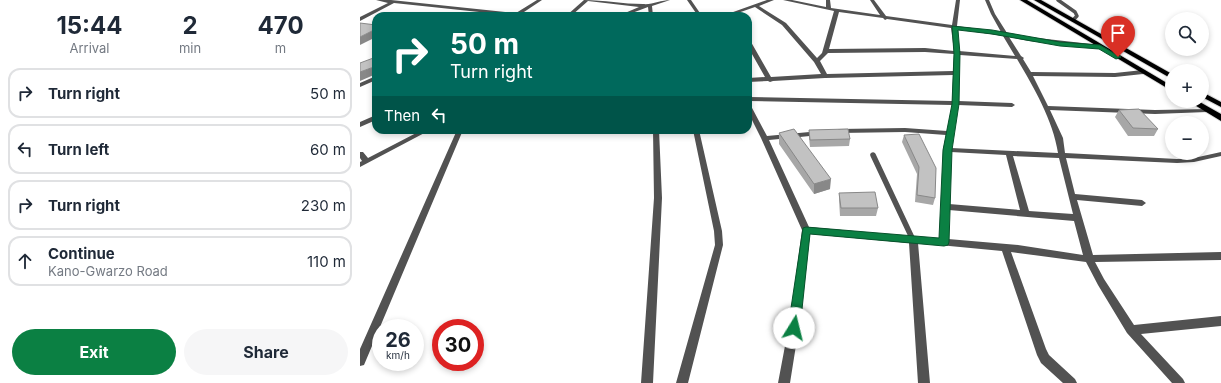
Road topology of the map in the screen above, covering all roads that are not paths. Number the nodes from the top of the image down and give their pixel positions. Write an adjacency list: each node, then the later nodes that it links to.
1 (378, 0): 16 (street)
2 (540, 0): 23 (street)
3 (587, 0): 17 (street); 24 (street)
4 (668, 0): 15 (street)
5 (689, 0): 27 (street)
6 (772, 0): 18 (street)
7 (785, 0): 19 (street)
8 (828, 0): 19 (street)
9 (872, 0): 30 (street)
10 (958, 0): 33 (street)
11 (987, 0): 34 (street)
12 (1023, 0): 35 (main road)
13 (1037, 0): 32 (main road)
14 (1058, 0): 32 (lane)
15 (662, 1): 17 (street)
16 (392, 2): 21 (street); 22 (street)
17 (648, 5): 25 (street); 26 (street)
18 (756, 6): 28 (street); 40 (street)
19 (829, 9): 20 (street)
20 (837, 10): 30 (street); 37 (street)
21 (373, 12)
22 (481, 12)
23 (522, 12)
24 (573, 12)
25 (630, 12)
26 (650, 12)
27 (697, 12)
28 (740, 12)
29 (372, 13): 31 (street)
30 (885, 18): 33 (street)
31 (360, 19)
32 (1073, 20): 43 (main road)
33 (954, 28): 34 (street); 38 (street)
34 (1007, 35): 35 (street); 39 (street)
35 (1100, 47): 41 (main road)
36 (752, 49): 48 (street)
37 (826, 51): 38 (street); 40 (street)
38 (957, 54): 39 (street); 42 (street)
39 (1020, 58): 44 (street)
40 (816, 61): 45 (street)
41 (1143, 72): 44 (street); 50 (main road)
42 (956, 73): 45 (street); 53 (street)
43 (1165, 73)
44 (1029, 74): 56 (street)
45 (825, 76): 48 (street)
46 (372, 80): 49 (street)
47 (752, 80): 48 (street)
48 (770, 80)
49 (360, 84)
50 (1165, 85)
51 (1209, 98): 55 (main road)
52 (752, 99): 53 (street)
53 (955, 104): 54 (street); 63 (street)
54 (1012, 105)
55 (1221, 105)
56 (1047, 108): 58 (street); 74 (street)
57 (1204, 108): 58 (main road)
58 (1207, 110): 60 (main road)
59 (752, 114): 68 (street)
60 (1221, 118)
61 (372, 120): 62 (street)
62 (360, 125)
63 (950, 133): 68 (street); 69 (street)
64 (419, 134): 75 (street)
65 (458, 134): 90 (street)
66 (656, 134): 91 (street)
67 (697, 134): 92 (street)
68 (764, 138): 82 (street)
69 (947, 150): 70 (street); 79 (street)
70 (1009, 153): 74 (street); 80 (street)
71 (360, 154): 75 (street)
72 (1221, 154): 74 (street)
73 (873, 155): 83 (lane)
74 (1062, 156): 77 (street)
75 (367, 161): 76 (street)
76 (360, 165)
77 (1072, 197): 78 (street); 81 (street)
78 (1142, 203)
79 (946, 207): 80 (street); 84 (street)
80 (1025, 213): 81 (street)
81 (1078, 218): 87 (street)
82 (806, 230): 83 (street); 93 (street)
83 (913, 240): 84 (street); 94 (street)
84 (944, 242): 85 (street)
85 (1005, 248): 87 (street); 95 (street)
86 (1221, 256): 87 (street)
87 (1089, 259): 89 (street)
88 (1221, 321): 89 (street)
89 (1131, 330): 96 (street)
90 (360, 361)
91 (647, 383)
92 (682, 383)
93 (784, 383)
94 (924, 383)
95 (1071, 383)
96 (1179, 383)

